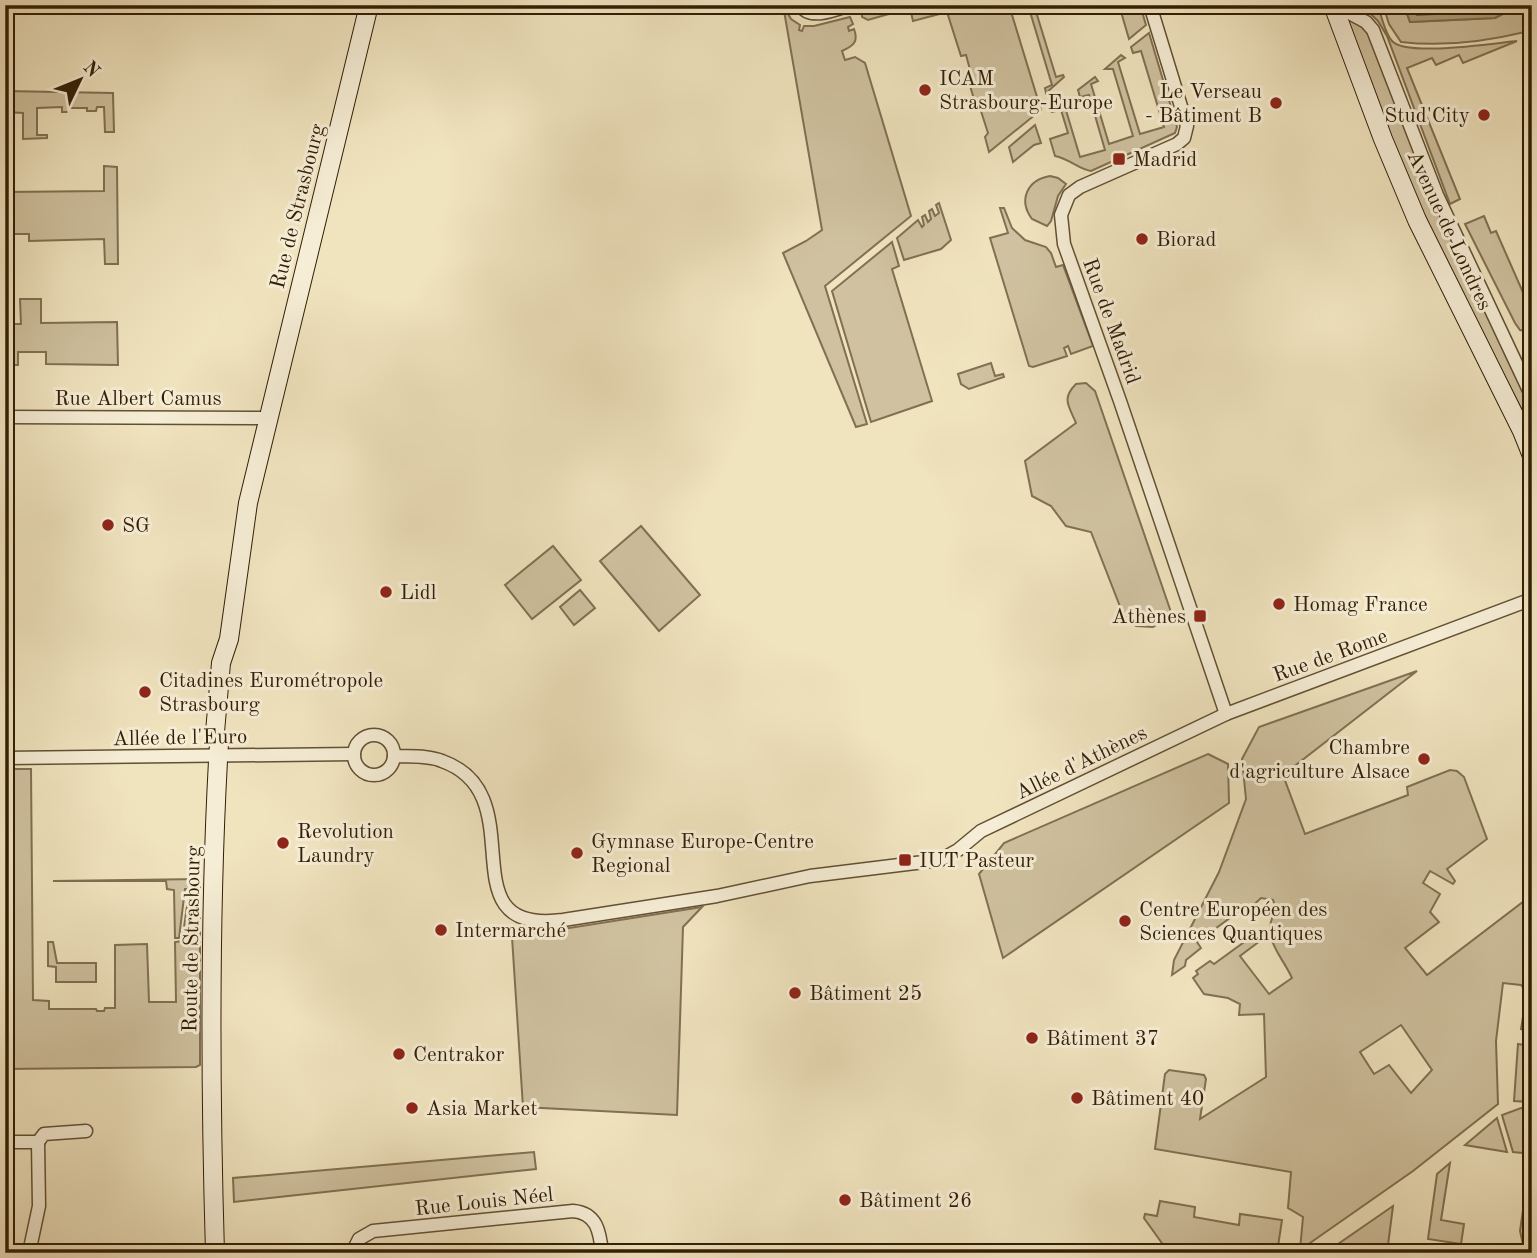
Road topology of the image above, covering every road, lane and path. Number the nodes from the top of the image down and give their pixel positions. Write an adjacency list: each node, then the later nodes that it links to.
1 (369, 5): 8 (main road, Rue de Strasbourg)
2 (800, 5): 3 (street)
3 (850, 5)
4 (1150, 5): 12 (street, Rue de Madrid)
5 (1334, 5): 6 (street, Avenue de Londres); 9 (main road, Avenue de Londres)
6 (1532, 397)
7 (5, 417): 8 (street, Rue Albert Camus)
8 (270, 418): 13 (main road, Route de Strasbourg)
9 (1527, 438): 10 (main road, Avenue de Londres)
10 (1532, 456)
11 (1530, 601): 12 (street, Rue de Rome)
12 (1226, 714): 15 (street, Allée d'Athènes)
13 (219, 750): 14 (street, Allée de l'Euro); 16 (street, Allée de l'Euro); 21 (main road, Route de Strasbourg)
14 (354, 754): 15 (street); 15 (street)
15 (394, 756)
16 (5, 758)
17 (86, 1131): 19 (street)
18 (5, 1142): 19 (street)
19 (38, 1142): 20 (street)
20 (29, 1253)
21 (215, 1253)
22 (352, 1253): 23 (street, Rue Louis Néel)
23 (602, 1253)

